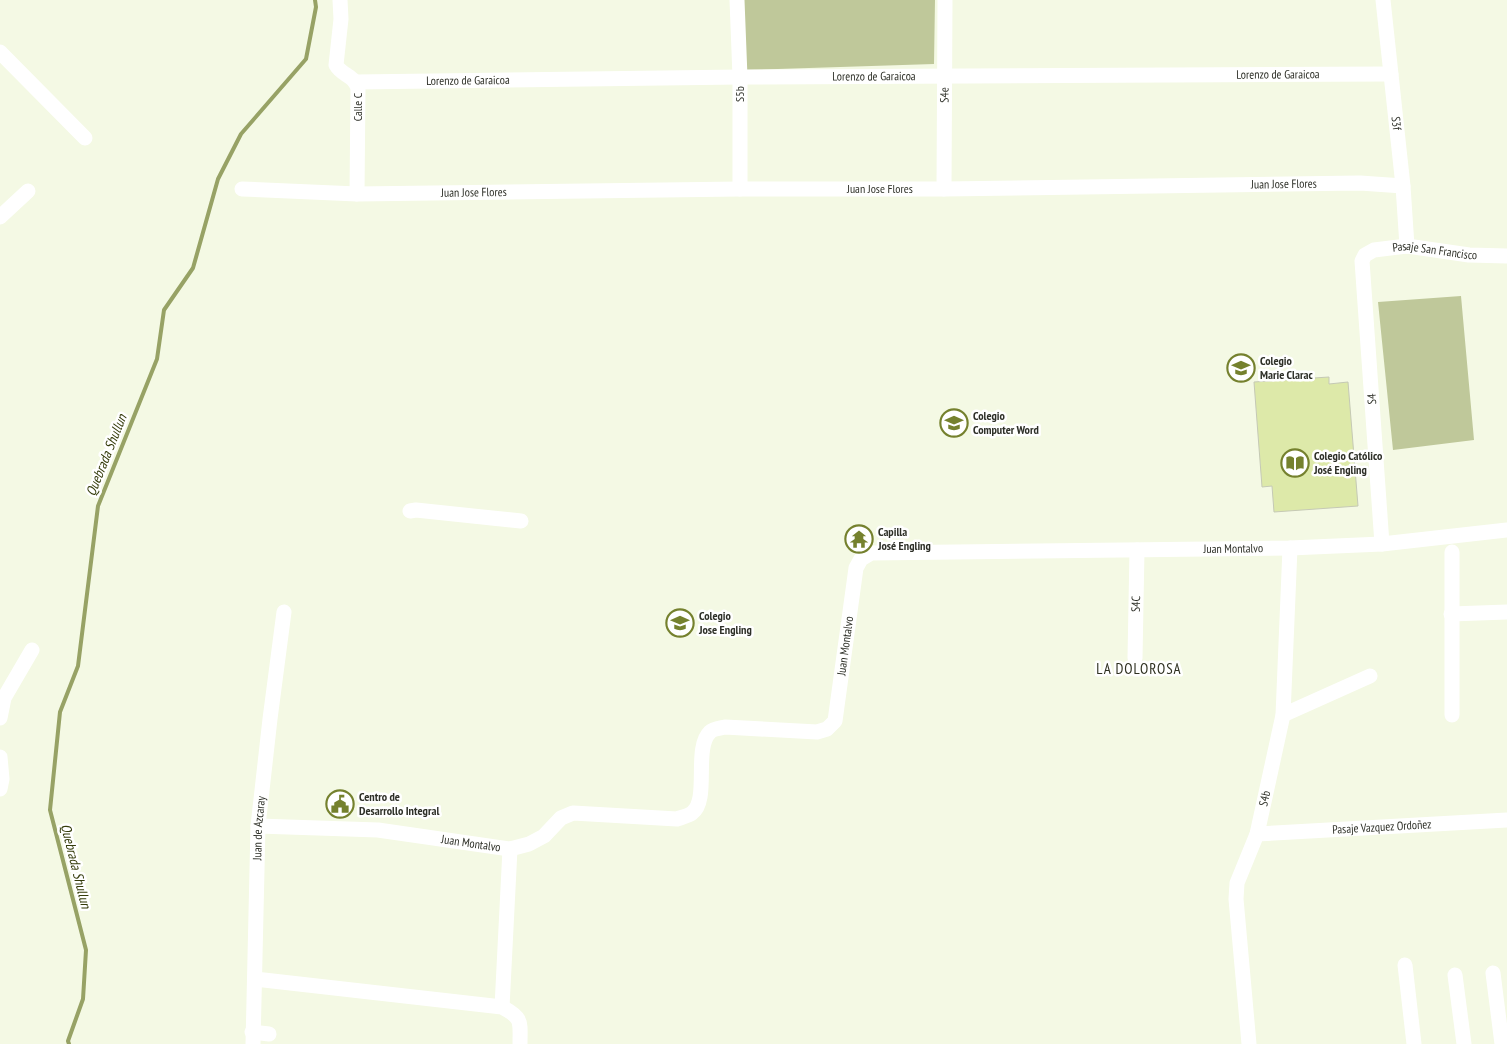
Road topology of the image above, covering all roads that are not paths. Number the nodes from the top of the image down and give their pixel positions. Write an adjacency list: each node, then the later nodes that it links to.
1 (340, 0): 9 (street, Calle C)
2 (737, 0): 8 (street, S5b)
3 (945, 0): 7 (street, S4e)
4 (1383, 0): 6 (street, S3f)
5 (0, 52): 10 (street)
6 (1390, 74): 7 (street, Lorenzo de Garaicoa); 11 (street, S3f)
7 (945, 76): 8 (street, Lorenzo de Garaicoa); 14 (street, S4e)
8 (740, 77): 9 (street, Lorenzo de Garaicoa); 13 (street, S5b)
9 (356, 82): 16 (street, Calle C)
10 (86, 138)
11 (1403, 186): 14 (street, Juan Jose Flores); 18 (street, S3f)
12 (242, 189): 16 (street, Juan Jose Flores)
13 (740, 189): 14 (street, Juan Jose Flores); 16 (street, Juan Jose Flores)
14 (944, 189)
15 (28, 191): 17 (street)
16 (357, 194)
17 (0, 217)
18 (1408, 246): 19 (street, Pasaje San Francisco); 20 (street, Pasaje San Francisco)
19 (1365, 255): 24 (street, S4)
20 (1507, 256)
21 (410, 511): 22 (street)
22 (521, 521)
23 (1507, 530): 24 (street, Juan Montalvo)
24 (1382, 544): 25 (street, Juan Montalvo)
25 (1290, 548): 26 (street, Juan Montalvo); 34 (street, S4b)
26 (1137, 550): 32 (street, S4C); 42 (street, Juan Montalvo)
27 (1452, 552): 30 (street)
28 (284, 612): 40 (street, Juan de Azcaray)
29 (1507, 612): 30 (street)
30 (1451, 614): 35 (street)
31 (32, 650): 36 (street)
32 (1135, 658)
33 (1370, 676): 34 (street)
34 (1283, 715): 41 (street, S4b)
35 (1452, 715)
36 (0, 718)
37 (0, 758): 38 (street)
38 (0, 789)
39 (1507, 820): 41 (street, Pasaje Vazquez Ordoñez)
40 (258, 826): 42 (street, Juan Montalvo); 46 (street, Juan de Azcaray)
41 (1257, 834): 51 (street, S4b)
42 (510, 849): 47 (street)
43 (1405, 965): 52 (street)
44 (1494, 973): 54 (street)
45 (1456, 975): 53 (street)
46 (255, 979): 47 (street); 49 (street, Juan de Azcaray)
47 (509, 1010): 50 (street)
48 (269, 1034): 49 (street)
49 (252, 1038)
50 (520, 1044)
51 (1249, 1044)
52 (1414, 1044)
53 (1464, 1044)
54 (1502, 1044)

